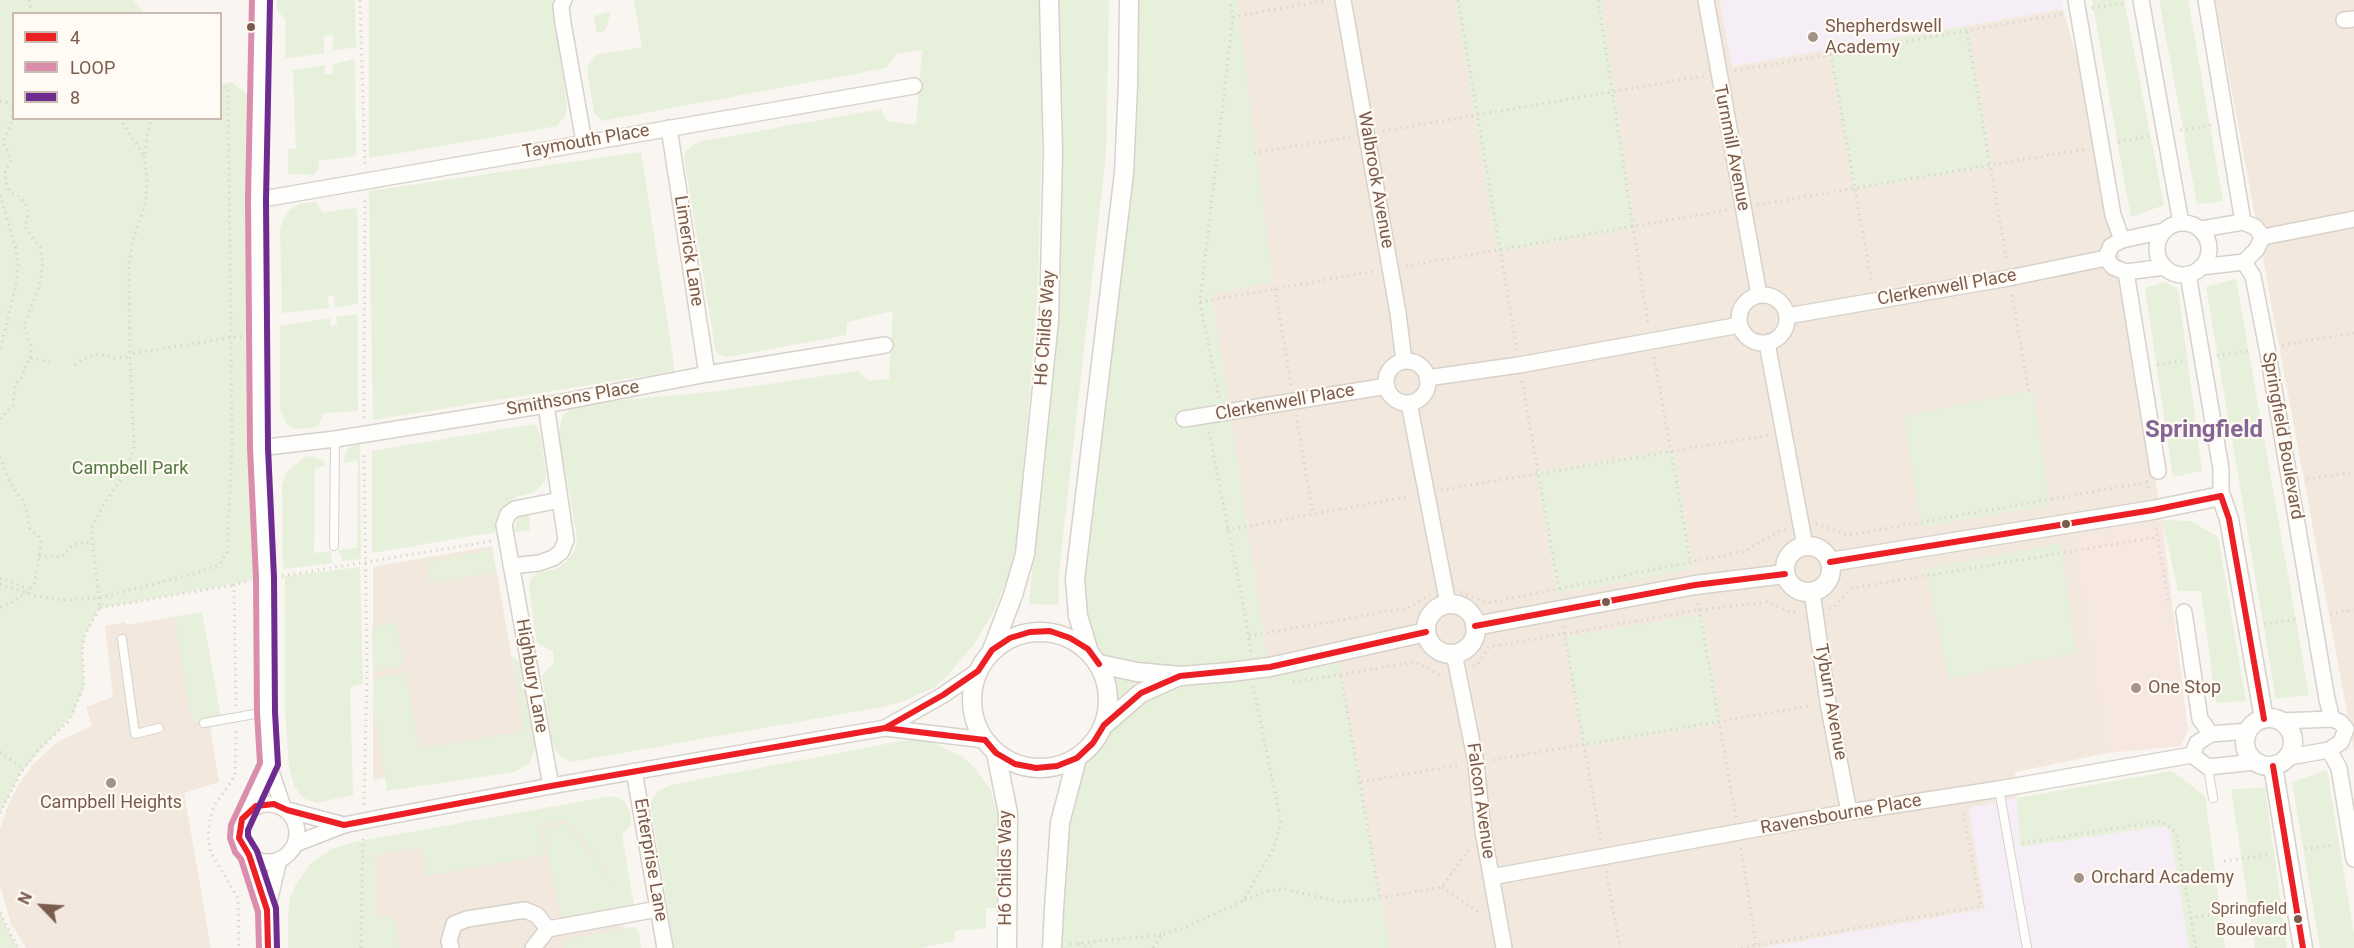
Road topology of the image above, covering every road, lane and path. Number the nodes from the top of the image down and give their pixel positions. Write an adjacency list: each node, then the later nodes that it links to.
1 (261, 0): 39 (street)
2 (360, 0): 36 (path)
3 (564, 0): 31 (street)
4 (1049, 0): 136 (street, H6 Childs Way)
5 (1129, 0): 135 (street)
6 (1230, 0): 16 (path)
7 (1329, 0): 16 (path)
8 (1343, 0): 30 (street, Walbrook Avenue)
9 (1458, 0): 24 (path)
10 (1598, 0): 22 (path)
11 (1706, 0): 19 (street, Turnmill Avenue)
12 (2141, 0): 29 (street)
13 (2206, 0): 27 (street)
14 (2118, 4): 15 (path)
15 (2081, 6): 17 (path); 32 (street)
16 (1233, 17): 59 (path)
17 (1967, 31): 18 (path); 35 (path)
18 (1831, 54): 19 (path); 37 (path)
19 (1718, 74): 22 (path); 40 (street, Turnmill Avenue)
20 (914, 86): 28 (street, Taymouth Place)
21 (222, 88): 64 (path)
22 (1612, 92): 24 (path); 44 (path)
23 (12, 114): 71 (path)
24 (1478, 115): 30 (path); 49 (path)
25 (120, 120): 34 (path)
26 (151, 120): 34 (path)
27 (2226, 122): 29 (path); 42 (street)
28 (669, 128): 31 (street, Taymouth Place); 78 (street, Limerick Lane)
29 (2164, 133): 32 (path); 43 (street)
30 (1366, 134): 33 (path); 53 (street, Walbrook Avenue)
31 (584, 142): 36 (street, Taymouth Place)
32 (2109, 144): 35 (path); 48 (street)
33 (1254, 153)
34 (144, 156): 70 (path)
35 (1990, 164): 37 (path); 56 (path)
36 (365, 182): 39 (street, Taymouth Place); 88 (path)
37 (1855, 188): 40 (path); 58 (path)
38 (0, 195): 69 (path)
39 (257, 200): 62 (street)
40 (1743, 207): 44 (path); 57 (street, Turnmill Avenue)
41 (2354, 219): 47 (street)
42 (2243, 222): 45 (street); 47 (street)
43 (2181, 223): 45 (street); 46 (street)
44 (1633, 226): 49 (path); 65 (path)
45 (2200, 229): 54 (street)
46 (2164, 231): 48 (street); 52 (street)
47 (2262, 237): 51 (street)
48 (2122, 240): 50 (street)
49 (1500, 250): 53 (path); 76 (path)
50 (2106, 258): 55 (street); 56 (street, Clerkenwell Place)
51 (2244, 262): 54 (street); 68 (street, Springfield Boulevard)
52 (2165, 267): 54 (street); 55 (street)
53 (1390, 269): 59 (path); 73 (street, Walbrook Avenue)
54 (2195, 271): 72 (street)
55 (2126, 272): 77 (street)
56 (2009, 278): 58 (street, Clerkenwell Place); 81 (path)
57 (1759, 295): 60 (street); 61 (street)
58 (1875, 301): 60 (street, Clerkenwell Place)
59 (1200, 302): 84 (path)
60 (1787, 316): 66 (street)
61 (1740, 325): 65 (street); 66 (street)
62 (258, 333): 64 (path); 90 (street)
63 (2354, 333): 68 (path)
64 (231, 338): 70 (path); 122 (path)
65 (1651, 340): 76 (street); 91 (path)
66 (1767, 343): 87 (street)
67 (885, 345): 78 (street, Smithsons Place)
68 (2267, 348): 72 (path); 96 (street, Springfield Boulevard)
69 (0, 352)
70 (130, 356): 75 (path); 104 (path)
71 (30, 358): 74 (path); 85 (path)
72 (2202, 358): 77 (path); 98 (street)
73 (1404, 361): 79 (street); 80 (street)
74 (50, 362)
75 (75, 365)
76 (1520, 365): 79 (street); 95 (path)
77 (2141, 367): 93 (street)
78 (707, 374): 83 (street, Smithsons Place)
79 (1427, 378): 82 (street)
80 (1387, 386): 82 (street); 84 (street, Clerkenwell Place)
81 (2029, 394)
82 (1409, 403): 97 (street)
83 (546, 405): 88 (street, Smithsons Place); 99 (street)
84 (1214, 416): 86 (street, Clerkenwell Place); 102 (path)
85 (0, 419)
86 (1184, 419)
87 (1783, 432): 91 (path); 101 (street)
88 (364, 435): 89 (street, Smithsons Place); 110 (path)
89 (335, 439): 90 (street, Smithsons Place); 105 (lane)
90 (259, 448): 114 (street)
91 (1671, 452): 95 (path); 108 (path)
92 (0, 457): 107 (path)
93 (2158, 471)
94 (2354, 472): 96 (path)
95 (1538, 474): 97 (path); 119 (path)
96 (2290, 481): 148 (street, Springfield Boulevard)
97 (1427, 493): 102 (path); 123 (street)
98 (2221, 496): 100 (street); 150 (street)
99 (560, 500): 103 (street, Highbury Lane); 111 (street)
100 (2152, 510): 101 (path); 109 (street); 128 (path)
101 (1800, 527): 106 (street); 108 (path)
102 (1227, 530): 133 (path)
103 (506, 539): 110 (path); 111 (street, Highbury Lane)
104 (92, 542): 107 (path); 122 (path)
105 (334, 546)
106 (1805, 546): 109 (street); 112 (street)
107 (39, 556): 118 (path)
108 (1691, 562): 117 (path); 119 (path)
109 (1830, 562): 120 (street)
110 (365, 564): 114 (path); 144 (path)
111 (511, 566): 172 (street, Highbury Lane)
112 (1785, 574): 117 (street); 120 (street)
113 (0, 578): 118 (path)
114 (265, 578): 116 (path); 146 (street)
115 (0, 584): 121 (path)
116 (234, 585): 125 (path); 147 (path)
117 (1695, 585): 126 (street); 127 (path)
118 (31, 589): 121 (path)
119 (1559, 589): 123 (path); 126 (path)
120 (1812, 592): 128 (street, Tyburn Avenue)
121 (26, 593): 122 (path); 124 (path)
122 (98, 598): 125 (path)
123 (1447, 598): 130 (street); 131 (street); 133 (path)
124 (0, 607)
125 (100, 608): 169 (path)
126 (1561, 608): 130 (street); 132 (path)
127 (1699, 610): 128 (path); 132 (path); 149 (path)
128 (1815, 611): 145 (street, Tyburn Avenue)
129 (2184, 612): 157 (street)
130 (1475, 626): 137 (street)
131 (1426, 632): 137 (street); 139 (street)
132 (1564, 633): 137 (path); 158 (path)
133 (1249, 636): 139 (path)
134 (122, 639): 153 (lane)
135 (1088, 649): 136 (street); 138 (street)
136 (992, 650): 140 (street)
137 (1456, 662): 142 (path); 166 (street, Falcon Avenue)
138 (1100, 664): 141 (street); 152 (street)
139 (1252, 669): 141 (street); 192 (path)
140 (978, 671): 154 (street); 159 (street)
141 (1180, 676): 152 (street)
142 (1341, 676): 143 (path); 171 (path)
143 (1286, 683)
144 (366, 688)
145 (1828, 703): 149 (path); 178 (street, Tyburn Avenue)
146 (266, 712): 147 (lane); 167 (street)
147 (236, 718): 151 (lane); 205 (path)
148 (2332, 719): 150 (street); 155 (street)
149 (1720, 720): 158 (path); 182 (path)
150 (2273, 720): 156 (street); 164 (street)
151 (204, 723)
152 (1104, 725): 163 (street)
153 (159, 728)
154 (885, 728): 159 (street); 170 (street)
155 (2350, 728): 160 (street)
156 (2248, 731): 157 (street); 165 (street)
157 (2211, 734): 162 (street)
158 (1585, 744): 166 (path); 186 (path)
159 (990, 746): 163 (street); 210 (street, H6 Childs Way)
160 (2329, 750): 164 (street); 187 (street)
161 (0, 752): 169 (path)
162 (2192, 755): 168 (street); 173 (street, Ravensbourne Place)
163 (1077, 758): 203 (street, bridge)
164 (2281, 761): 165 (street); 218 (street)
165 (2255, 762): 168 (street)
166 (1476, 763): 171 (path); 181 (street, Falcon Avenue)
167 (269, 765): 176 (street); 177 (street)
168 (2208, 767): 175 (lane)
169 (24, 768): 179 (path)
170 (634, 771): 172 (street); 193 (street, Enterprise Lane)
171 (1361, 782): 191 (path)
172 (551, 786): 180 (street, bridge)
173 (1999, 789): 174 (street, Ravensbourne Place); 184 (lane)
174 (1960, 795): 178 (street, Ravensbourne Place); 202 (path)
175 (2213, 798)
176 (285, 808): 177 (street); 180 (street); 183 (street)
177 (248, 811): 185 (street)
178 (1849, 812): 182 (street, Ravensbourne Place)
179 (0, 813)
180 (344, 825): 183 (street)
181 (1483, 831): 189 (street, Falcon Avenue); 190 (path)
182 (1738, 833): 186 (street, Ravensbourne Place); 202 (path)
183 (295, 844): 188 (street)
184 (2010, 845): 197 (path); 216 (lane)
185 (249, 855): 188 (street); 194 (street)
186 (1604, 856): 189 (street, Ravensbourne Place); 214 (path)
187 (2354, 858)
188 (279, 860): 194 (street)
189 (1491, 877): 198 (street, Falcon Avenue)
190 (1442, 887): 191 (path); 198 (path)
191 (1380, 898): 192 (path)
192 (1243, 901): 200 (path)
193 (658, 909): 199 (street); 209 (street, Enterprise Lane)
194 (267, 910): 206 (street)
195 (2232, 912): 197 (path)
196 (0, 913): 204 (path)
197 (2190, 918): 217 (path)
198 (1500, 927): 213 (street, Falcon Avenue)
199 (548, 929): 207 (street); 208 (street)
200 (1161, 936): 201 (path); 212 (path)
201 (1075, 943): 203 (path); 211 (path)
202 (1756, 945): 215 (path)
203 (1058, 946)
204 (18, 948)
205 (239, 948)
206 (268, 948)
207 (451, 948)
208 (532, 948)
209 (665, 948)
210 (1007, 948)
211 (1091, 948)
212 (1152, 948)
213 (1504, 948)
214 (1620, 948)
215 (1741, 948)
216 (2027, 948)
217 (2196, 948)
218 (2303, 948)

